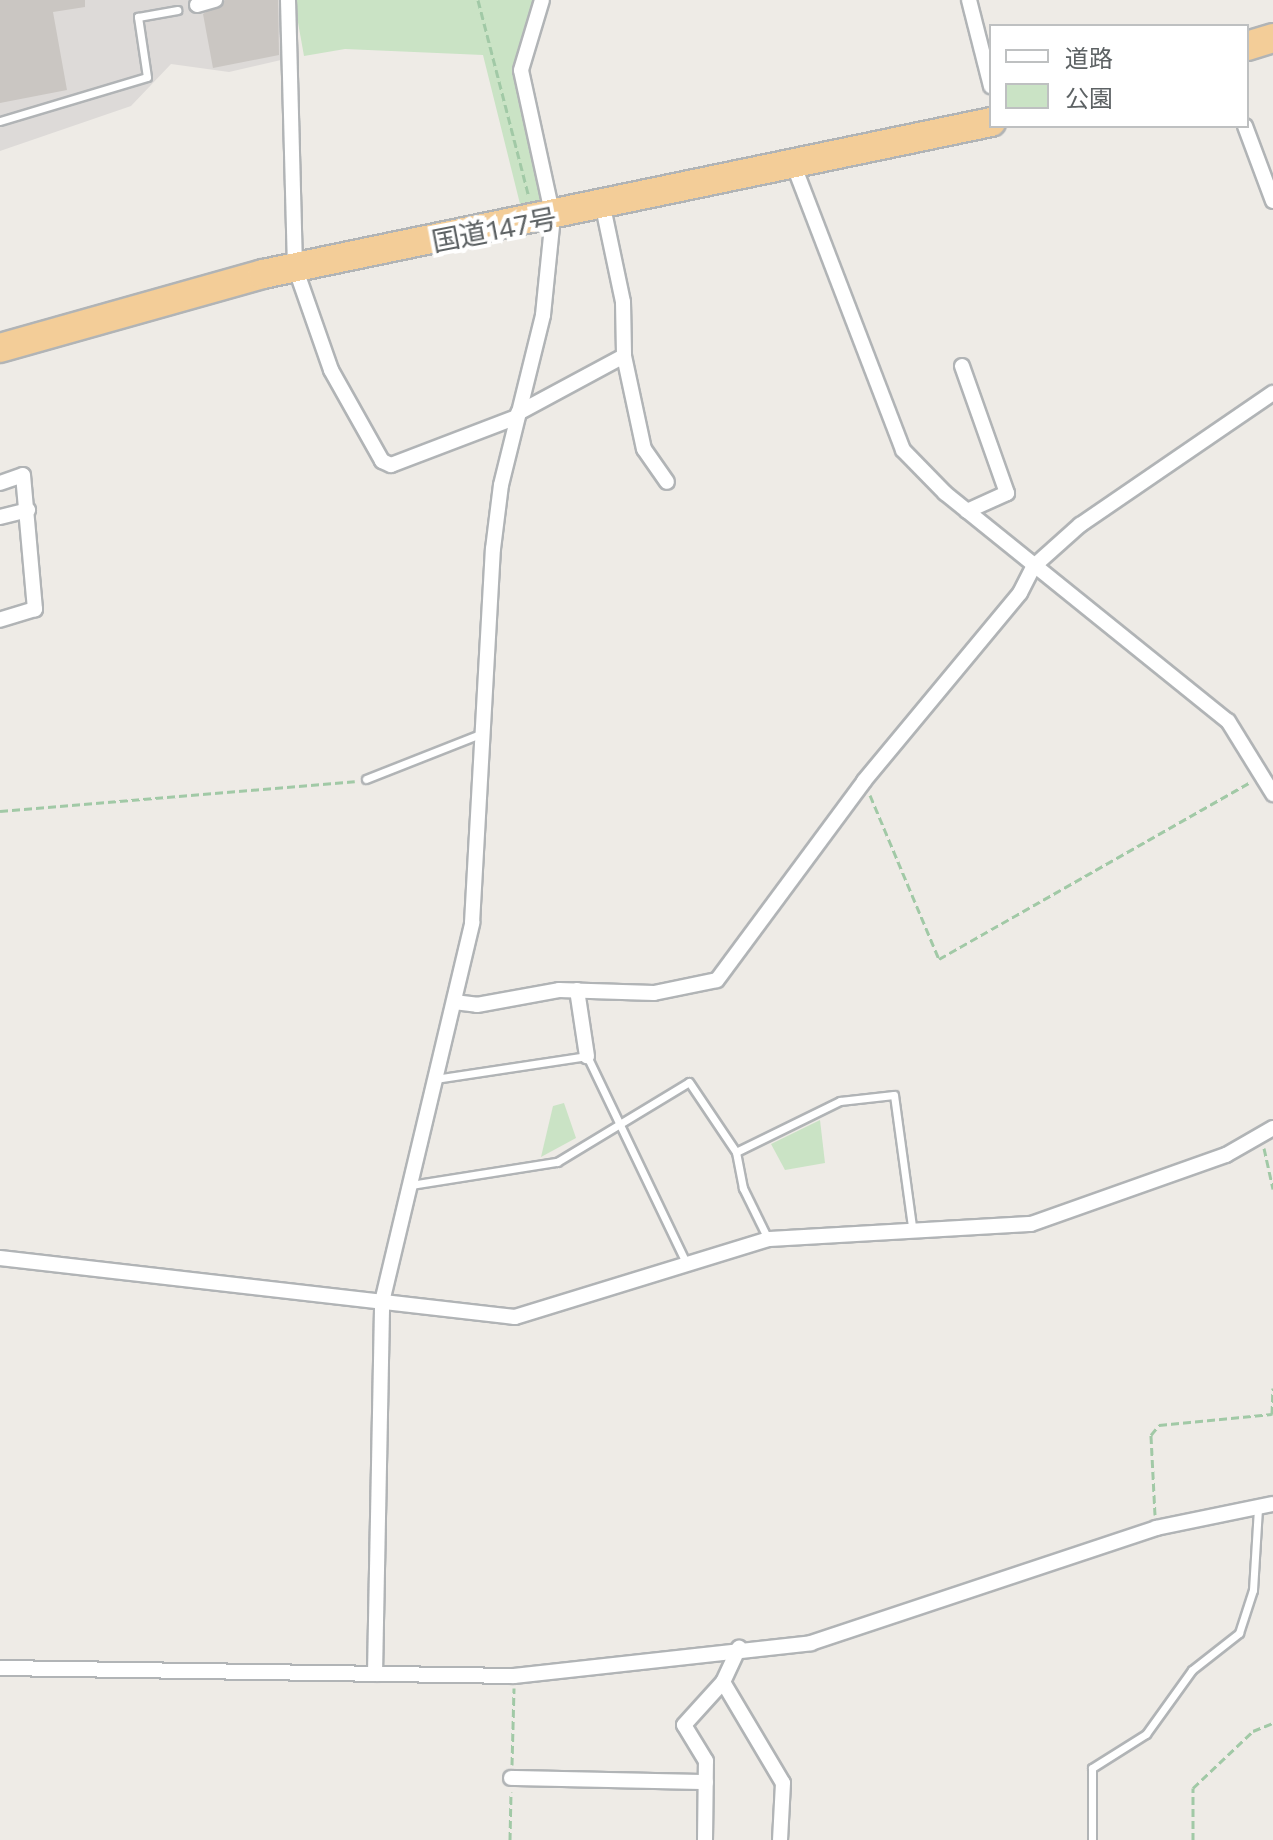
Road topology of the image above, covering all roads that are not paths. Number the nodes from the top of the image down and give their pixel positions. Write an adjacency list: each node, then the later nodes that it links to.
1 (215, 0): 5 (street)
2 (288, 0): 17 (street)
3 (542, 0): 16 (street)
4 (969, 0): 9 (street)
5 (197, 5)
6 (177, 10): 10 (lane)
7 (1273, 38): 8 (highway)
8 (1249, 45)
9 (989, 78)
10 (0, 121)
11 (989, 122): 13 (highway, 国道147号)
12 (1246, 128): 14 (street)
13 (794, 166): 15 (highway, 国道147号); 26 (street)
14 (1273, 201)
15 (603, 207): 16 (highway, 国道147号); 19 (street)
16 (542, 215): 17 (highway, 国道147号); 22 (street)
17 (295, 267): 18 (highway, 国道147号); 22 (street)
18 (0, 348)
19 (624, 356): 22 (street); 23 (street)
20 (962, 366): 26 (street)
21 (1273, 393): 28 (street)
22 (518, 415): 30 (street)
23 (667, 482)
24 (0, 483): 25 (street)
25 (28, 510): 27 (street); 29 (street)
26 (967, 511): 28 (street)
27 (0, 517)
28 (1034, 566): 32 (street); 33 (street)
29 (0, 620)
30 (485, 733): 31 (lane); 34 (street)
31 (366, 779)
32 (1273, 794)
33 (577, 990): 34 (street); 35 (street)
34 (454, 1002): 36 (street)
35 (587, 1056): 36 (lane); 37 (lane)
36 (435, 1079): 40 (street)
37 (615, 1122): 39 (lane); 40 (lane); 44 (lane)
38 (1267, 1132): 41 (street)
39 (736, 1152): 41 (lane); 42 (lane)
40 (409, 1186): 45 (street)
41 (912, 1227): 42 (street)
42 (768, 1239): 44 (street)
43 (0, 1258): 45 (street)
44 (686, 1263): 45 (street)
45 (382, 1302): 50 (street)
46 (1273, 1504): 47 (street)
47 (1258, 1507): 48 (street); 56 (lane)
48 (739, 1647): 50 (street); 51 (street)
49 (0, 1668): 50 (street)
50 (375, 1674)
51 (723, 1682): 53 (street); 55 (street)
52 (511, 1778): 53 (street)
53 (706, 1782): 54 (street)
54 (705, 1840)
55 (780, 1840)
56 (1092, 1840)

